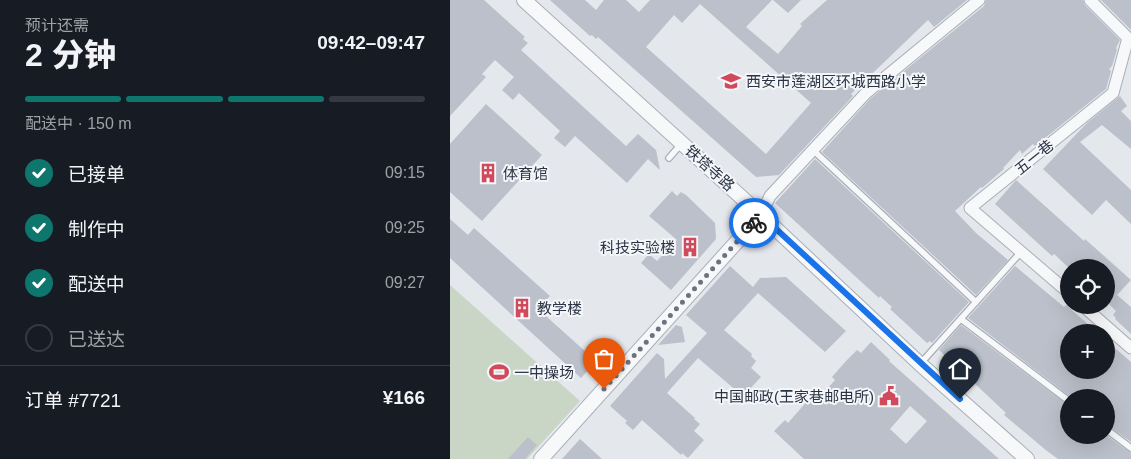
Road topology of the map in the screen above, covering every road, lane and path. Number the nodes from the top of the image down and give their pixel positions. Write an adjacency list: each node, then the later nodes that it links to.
1 (524, 0): 4 (street, 铁塔寺路)
2 (979, 0): 5 (street)
3 (1090, 0): 8 (street, 五一巷)
4 (682, 143): 6 (lane); 7 (street, 铁塔寺路)
5 (814, 151): 7 (street); 10 (lane)
6 (669, 158)
7 (761, 215): 14 (street, 铁塔寺路); 18 (street)
8 (1021, 252): 9 (street, 五一巷); 10 (lane)
9 (1060, 285)
10 (976, 302): 12 (lane)
11 (1092, 314): 13 (street)
12 (960, 319): 14 (lane); 15 (lane)
13 (1131, 348)
14 (920, 364): 19 (street, 铁塔寺路)
15 (1060, 394)
16 (1115, 436): 17 (lane)
17 (1131, 448)
18 (541, 459)
19 (1027, 459)

